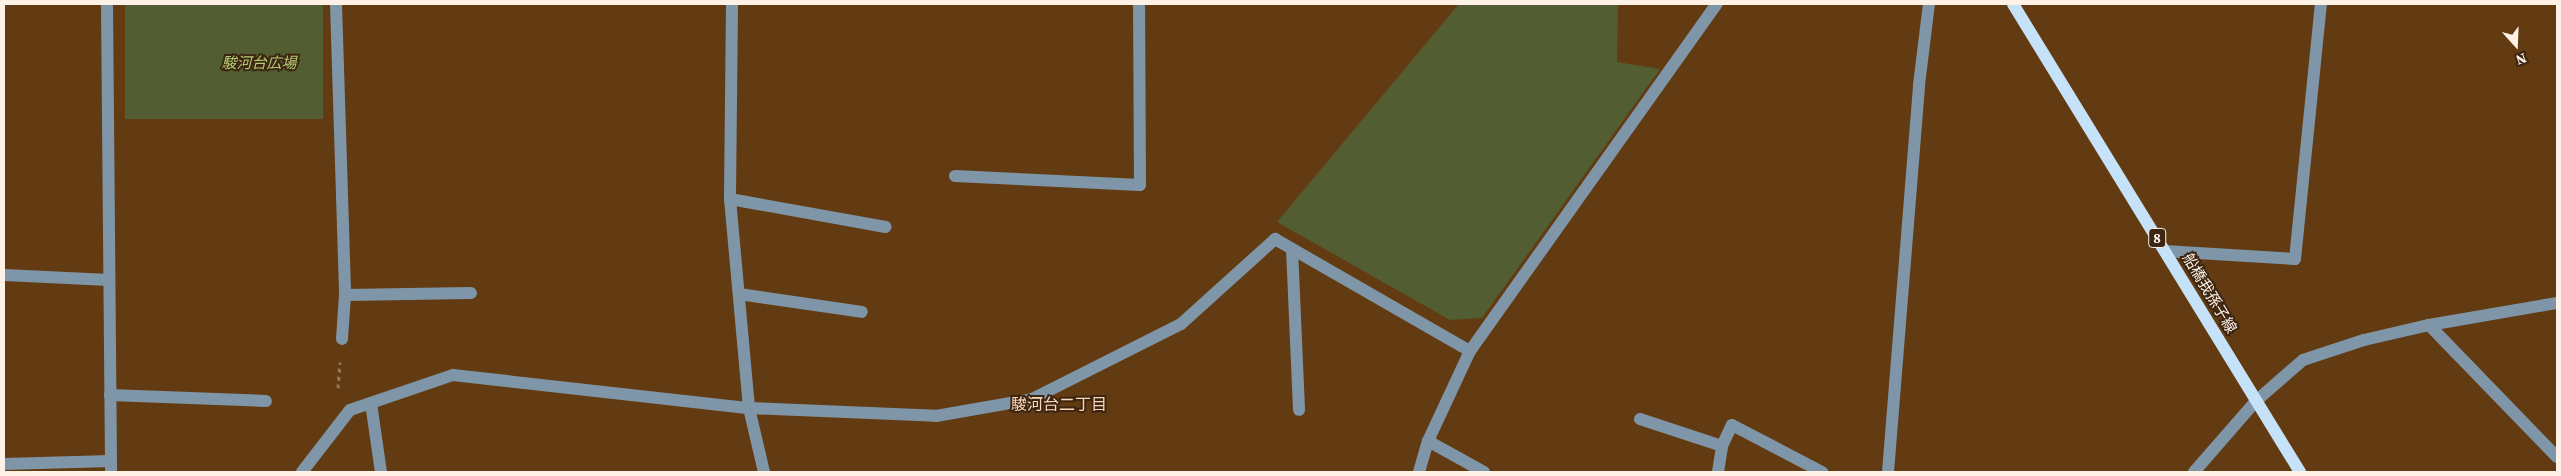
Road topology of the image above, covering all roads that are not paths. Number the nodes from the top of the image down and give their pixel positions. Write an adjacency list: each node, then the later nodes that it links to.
1 (106, 4): 15 (street)
2 (336, 4): 18 (street)
3 (732, 4): 10 (street)
4 (1139, 4): 9 (street)
5 (1717, 4): 23 (street)
6 (1929, 4): 43 (street)
7 (2013, 4): 13 (main road, 船橋我孫子線 / 8)
8 (2322, 4): 13 (street)
9 (955, 176)
10 (730, 199): 11 (street); 17 (street)
11 (886, 227)
12 (1292, 249): 23 (street); 28 (street); 29 (street)
13 (2164, 251): 26 (main road, 船橋我孫子線 / 8)
14 (4, 275): 15 (street)
15 (109, 280): 24 (street)
16 (471, 293): 18 (street)
17 (739, 294): 20 (street); 28 (street)
18 (346, 295): 22 (street)
19 (2557, 303): 21 (street)
20 (862, 312)
21 (2430, 325): 26 (street); 33 (street)
22 (342, 339)
23 (1470, 351): 31 (street)
24 (110, 395): 25 (street); 35 (street)
25 (266, 401)
26 (2256, 401): 44 (street); 45 (main road, 船橋我孫子線 / 8)
27 (371, 403): 28 (street); 36 (street); 37 (street)
28 (749, 408): 38 (street)
29 (1299, 410)
30 (1640, 419): 32 (street)
31 (1428, 441): 39 (street); 40 (street)
32 (1722, 446): 41 (street); 42 (street)
33 (2557, 457)
34 (4, 464): 35 (street)
35 (111, 467)
36 (302, 472)
37 (381, 472)
38 (764, 472)
39 (1419, 472)
40 (1484, 472)
41 (1718, 472)
42 (1822, 472)
43 (1888, 472)
44 (2194, 472)
45 (2300, 472)

